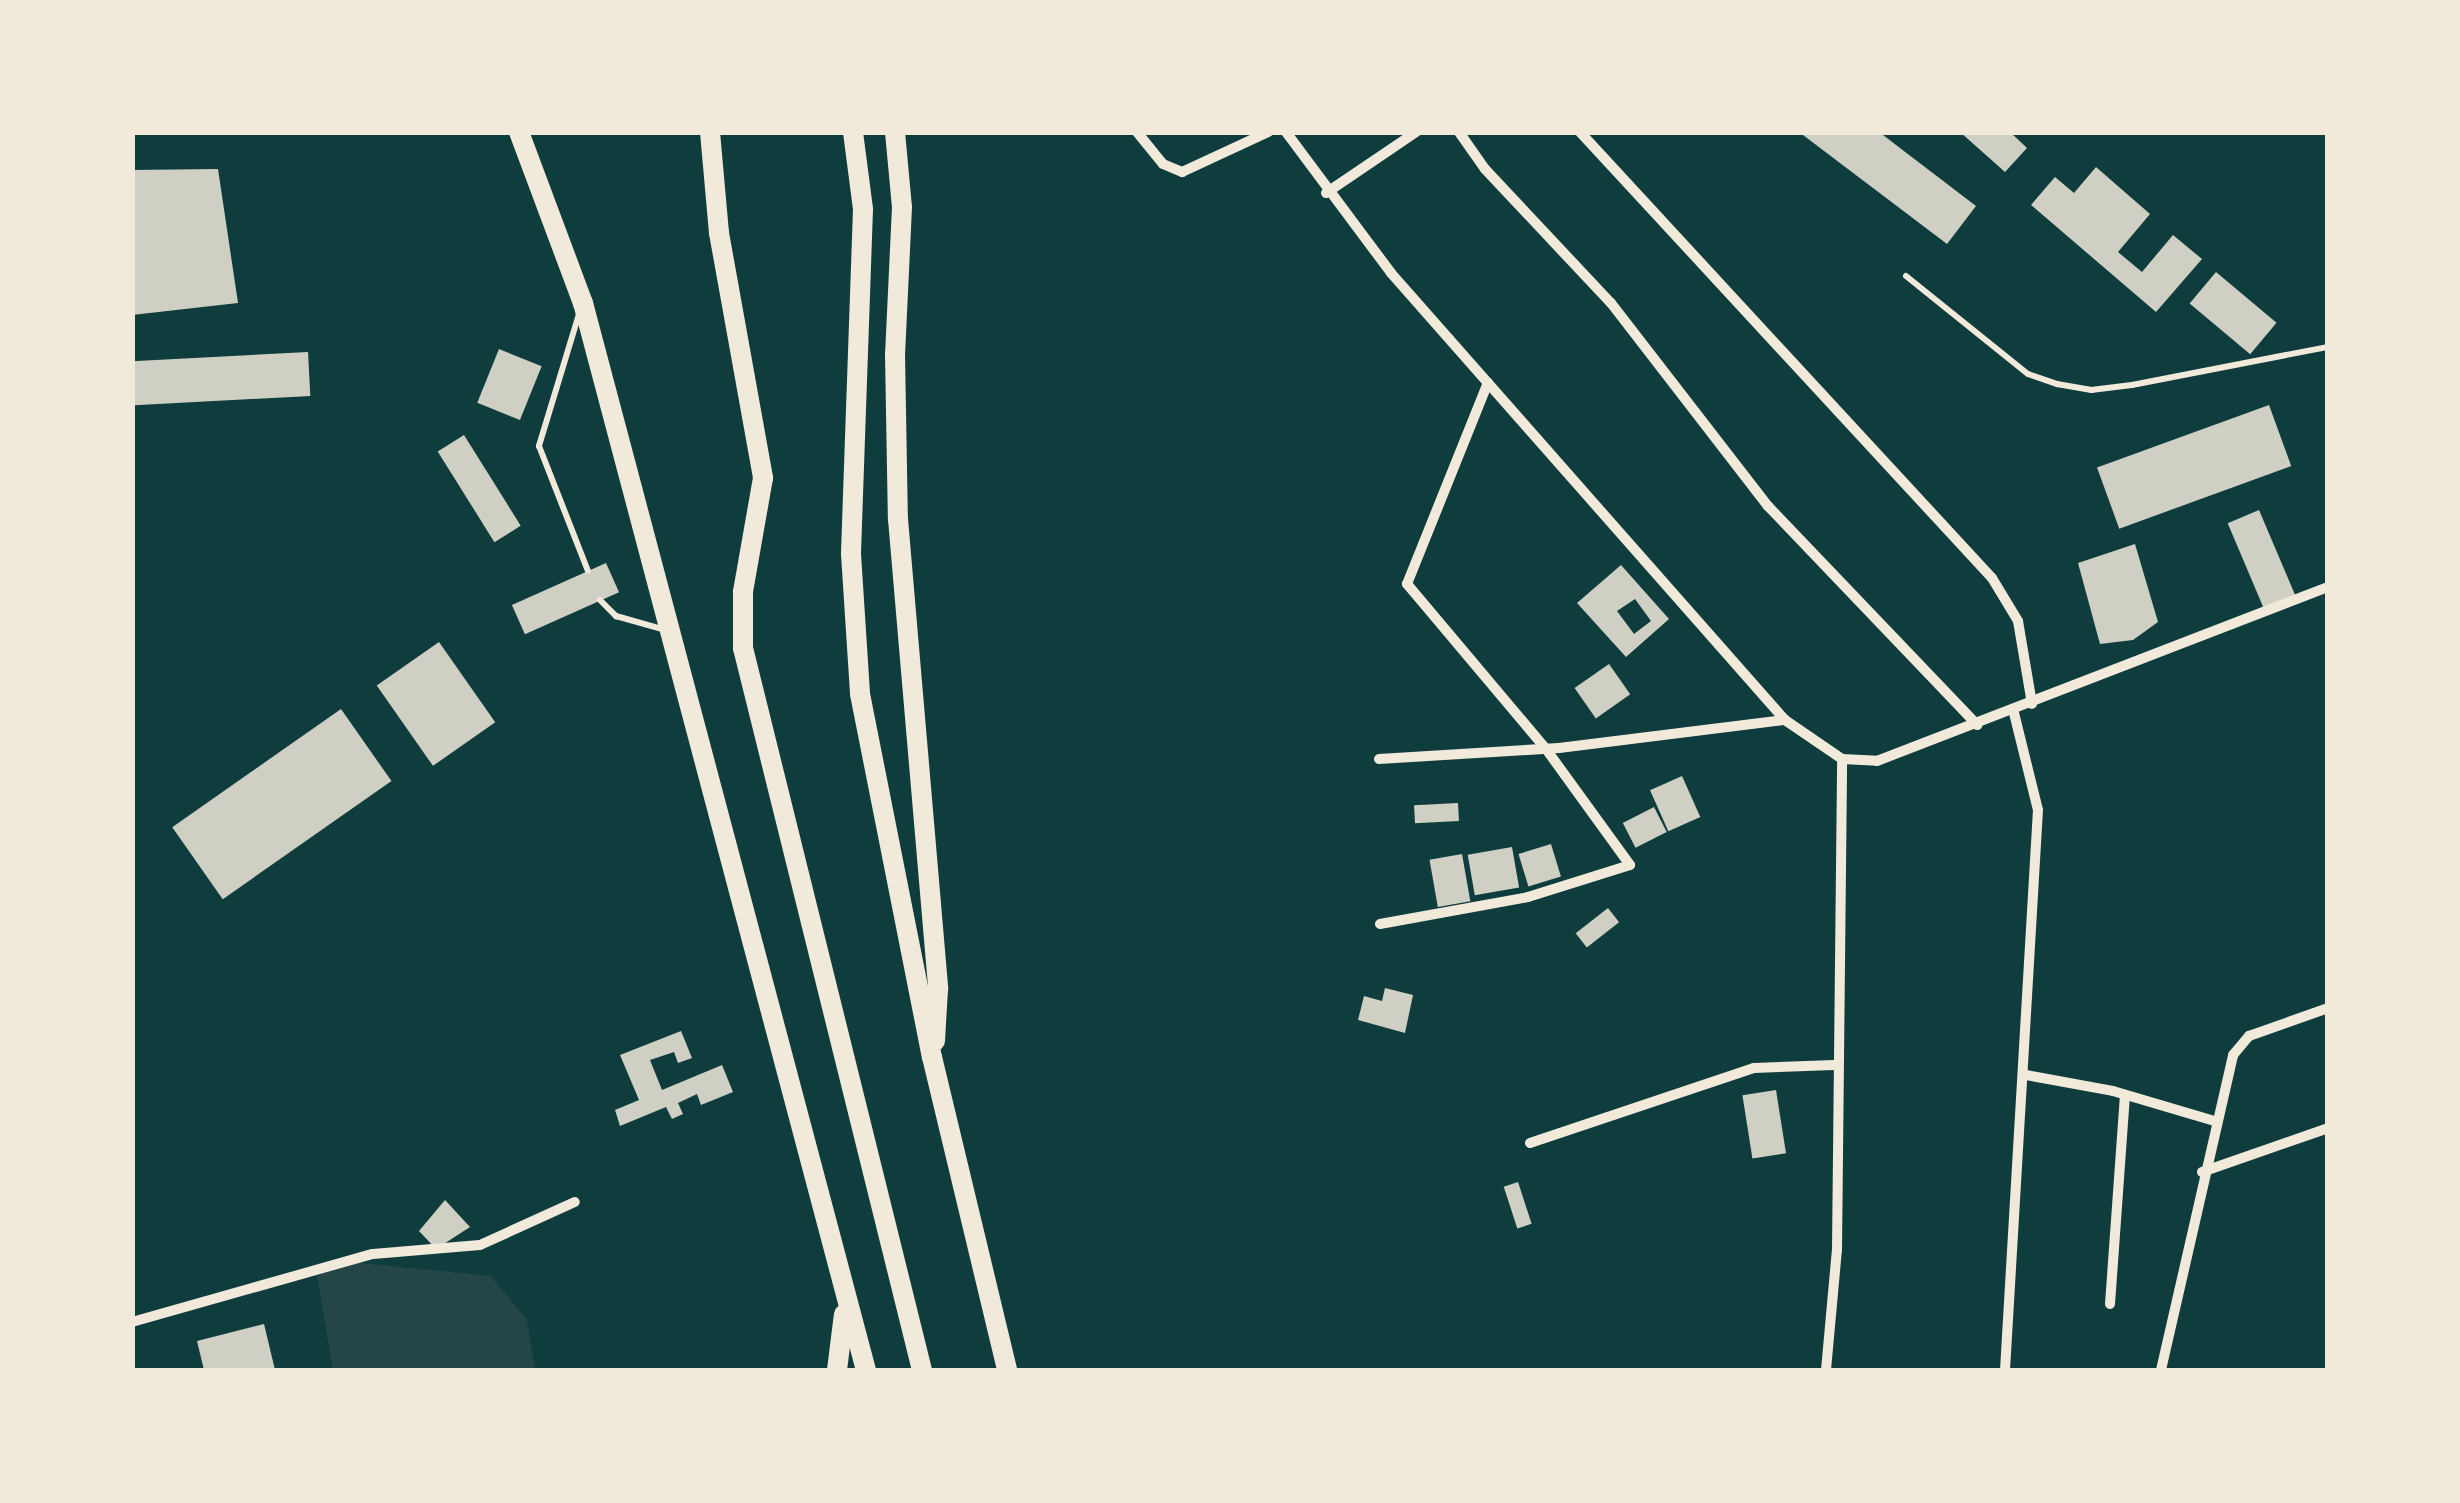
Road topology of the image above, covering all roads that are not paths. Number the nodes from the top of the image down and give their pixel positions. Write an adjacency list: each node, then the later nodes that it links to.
1 (519, 132): 13 (highway)
2 (710, 132): 43 (highway)
3 (853, 132): 29 (highway)
4 (895, 132): 29 (highway)
5 (1137, 132): 10 (street)
6 (1286, 132): 11 (street)
7 (1416, 132): 11 (street)
8 (1460, 132): 23 (street)
9 (1580, 132): 20 (street)
10 (1263, 134)
11 (1326, 193): 15 (street)
12 (1906, 276): 14 (lane)
13 (583, 303): 16 (lane); 19 (highway)
14 (2328, 347)
15 (1488, 383): 22 (street); 24 (street)
16 (588, 571)
17 (2328, 588): 20 (street)
18 (600, 600): 19 (lane)
19 (674, 632): 39 (highway)
20 (2032, 704): 21 (street)
21 (2012, 708): 23 (street); 31 (street)
22 (1785, 720): 24 (street); 26 (street)
23 (1977, 725): 26 (street)
24 (1546, 749): 25 (street); 27 (street)
25 (1379, 759)
26 (1842, 759): 30 (street)
27 (1380, 924)
28 (2328, 1008): 33 (street)
29 (932, 1058): 44 (highway)
30 (1834, 1065): 35 (street); 45 (street)
31 (2026, 1075): 32 (street); 46 (street)
32 (2125, 1096): 33 (street); 38 (street)
33 (2214, 1121): 36 (street)
34 (2328, 1128): 36 (street)
35 (1530, 1143)
36 (2202, 1172): 47 (street)
37 (575, 1202): 40 (street)
38 (2110, 1304)
39 (845, 1308): 41 (highway); 42 (highway)
40 (132, 1322)
41 (836, 1370)
42 (866, 1370)
43 (922, 1370)
44 (1007, 1370)
45 (1826, 1370)
46 (2004, 1370)
47 (2161, 1370)

